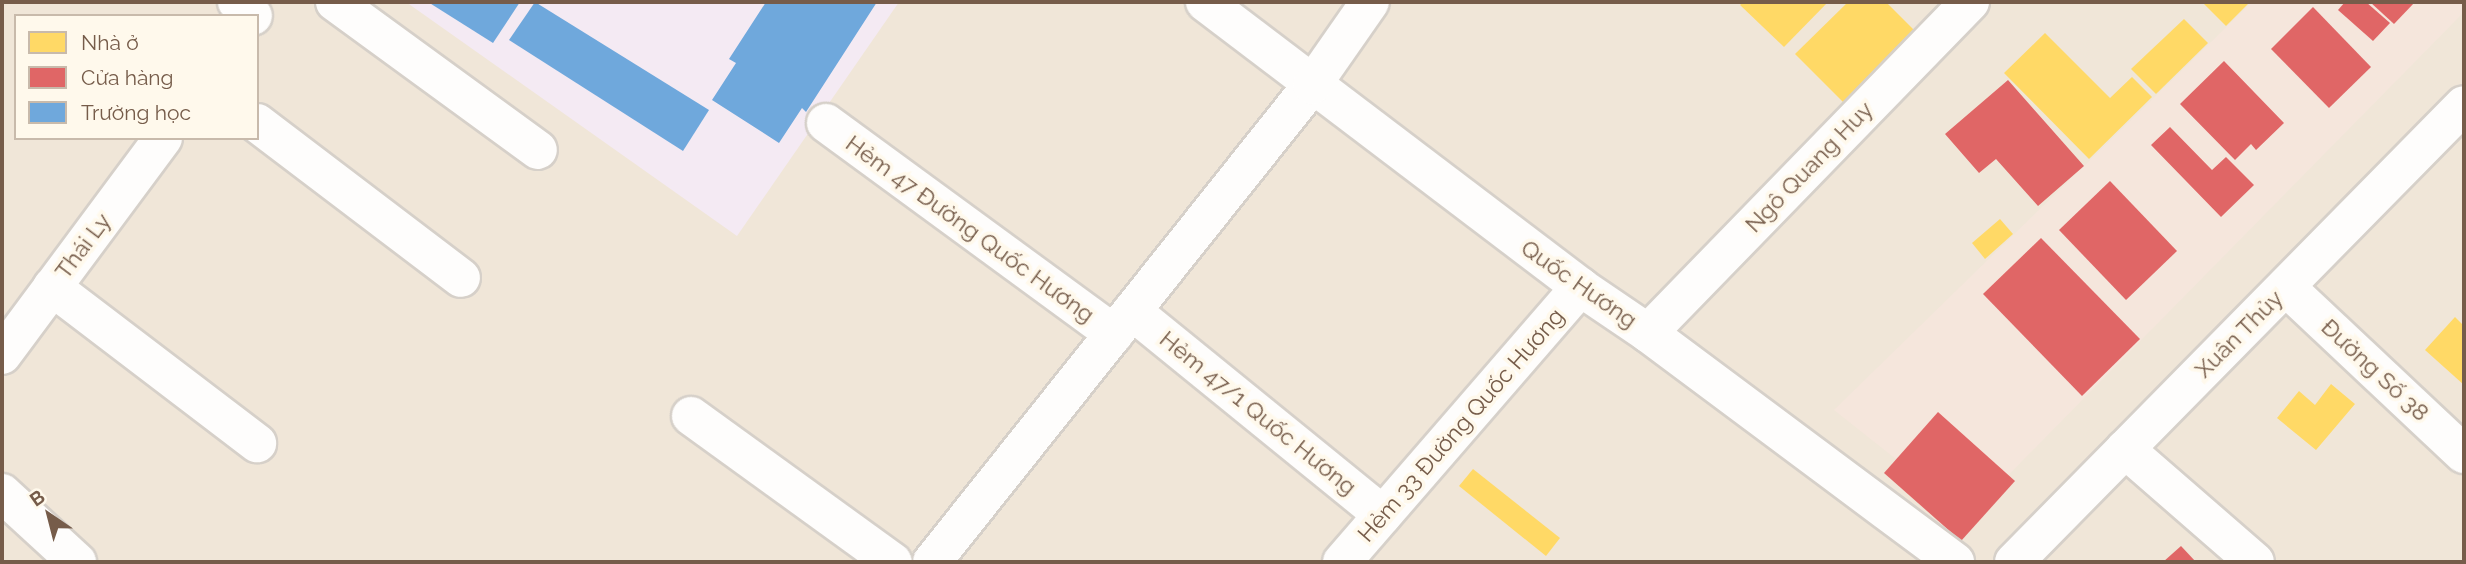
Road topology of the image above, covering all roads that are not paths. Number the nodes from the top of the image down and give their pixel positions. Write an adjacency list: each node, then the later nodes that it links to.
1 (237, 2): 6 (street)
2 (335, 2): 12 (street)
3 (1205, 2): 7 (street, Quốc Hương)
4 (1370, 2): 7 (street, Hẻm 47 Đường Quốc Hương)
5 (1970, 2): 18 (street, Ngô Quang Huy)
6 (252, 14)
7 (1312, 85): 16 (street, Quốc Hương); 17 (street, Hẻm 47 Đường Quốc Hương)
8 (2464, 105): 14 (street, Xuân Thủy)
9 (826, 123): 17 (street, Hẻm 47 Đường Quốc Hương)
10 (259, 126): 13 (street)
11 (162, 140): 15 (street, Thái Ly)
12 (538, 150)
13 (461, 278)
14 (2286, 286): 22 (street, Xuân Thủy); 23 (street, Đường Số 38)
15 (52, 287): 19 (street, Thái Ly); 21 (street)
16 (1580, 287): 18 (street, Quốc Hương); 25 (street, Hẻm 33 Đường Quốc Hương)
17 (1123, 323): 25 (street, Hẻm 47/1 Quốc Hương); 28 (street, Hẻm 47 Đường Quốc Hương)
18 (1648, 333): 30 (street, Quốc Hương)
19 (2, 355)
20 (691, 416): 27 (street)
21 (257, 443)
22 (2125, 449): 31 (street, Xuân Thủy); 32 (street)
23 (2464, 454)
24 (2, 493): 26 (street)
25 (1383, 515): 29 (street, Hẻm 33 Đường Quốc Hương)
26 (77, 562)
27 (893, 562)
28 (932, 562)
29 (1342, 562)
30 (1955, 562)
31 (2014, 562)
32 (2255, 562)

